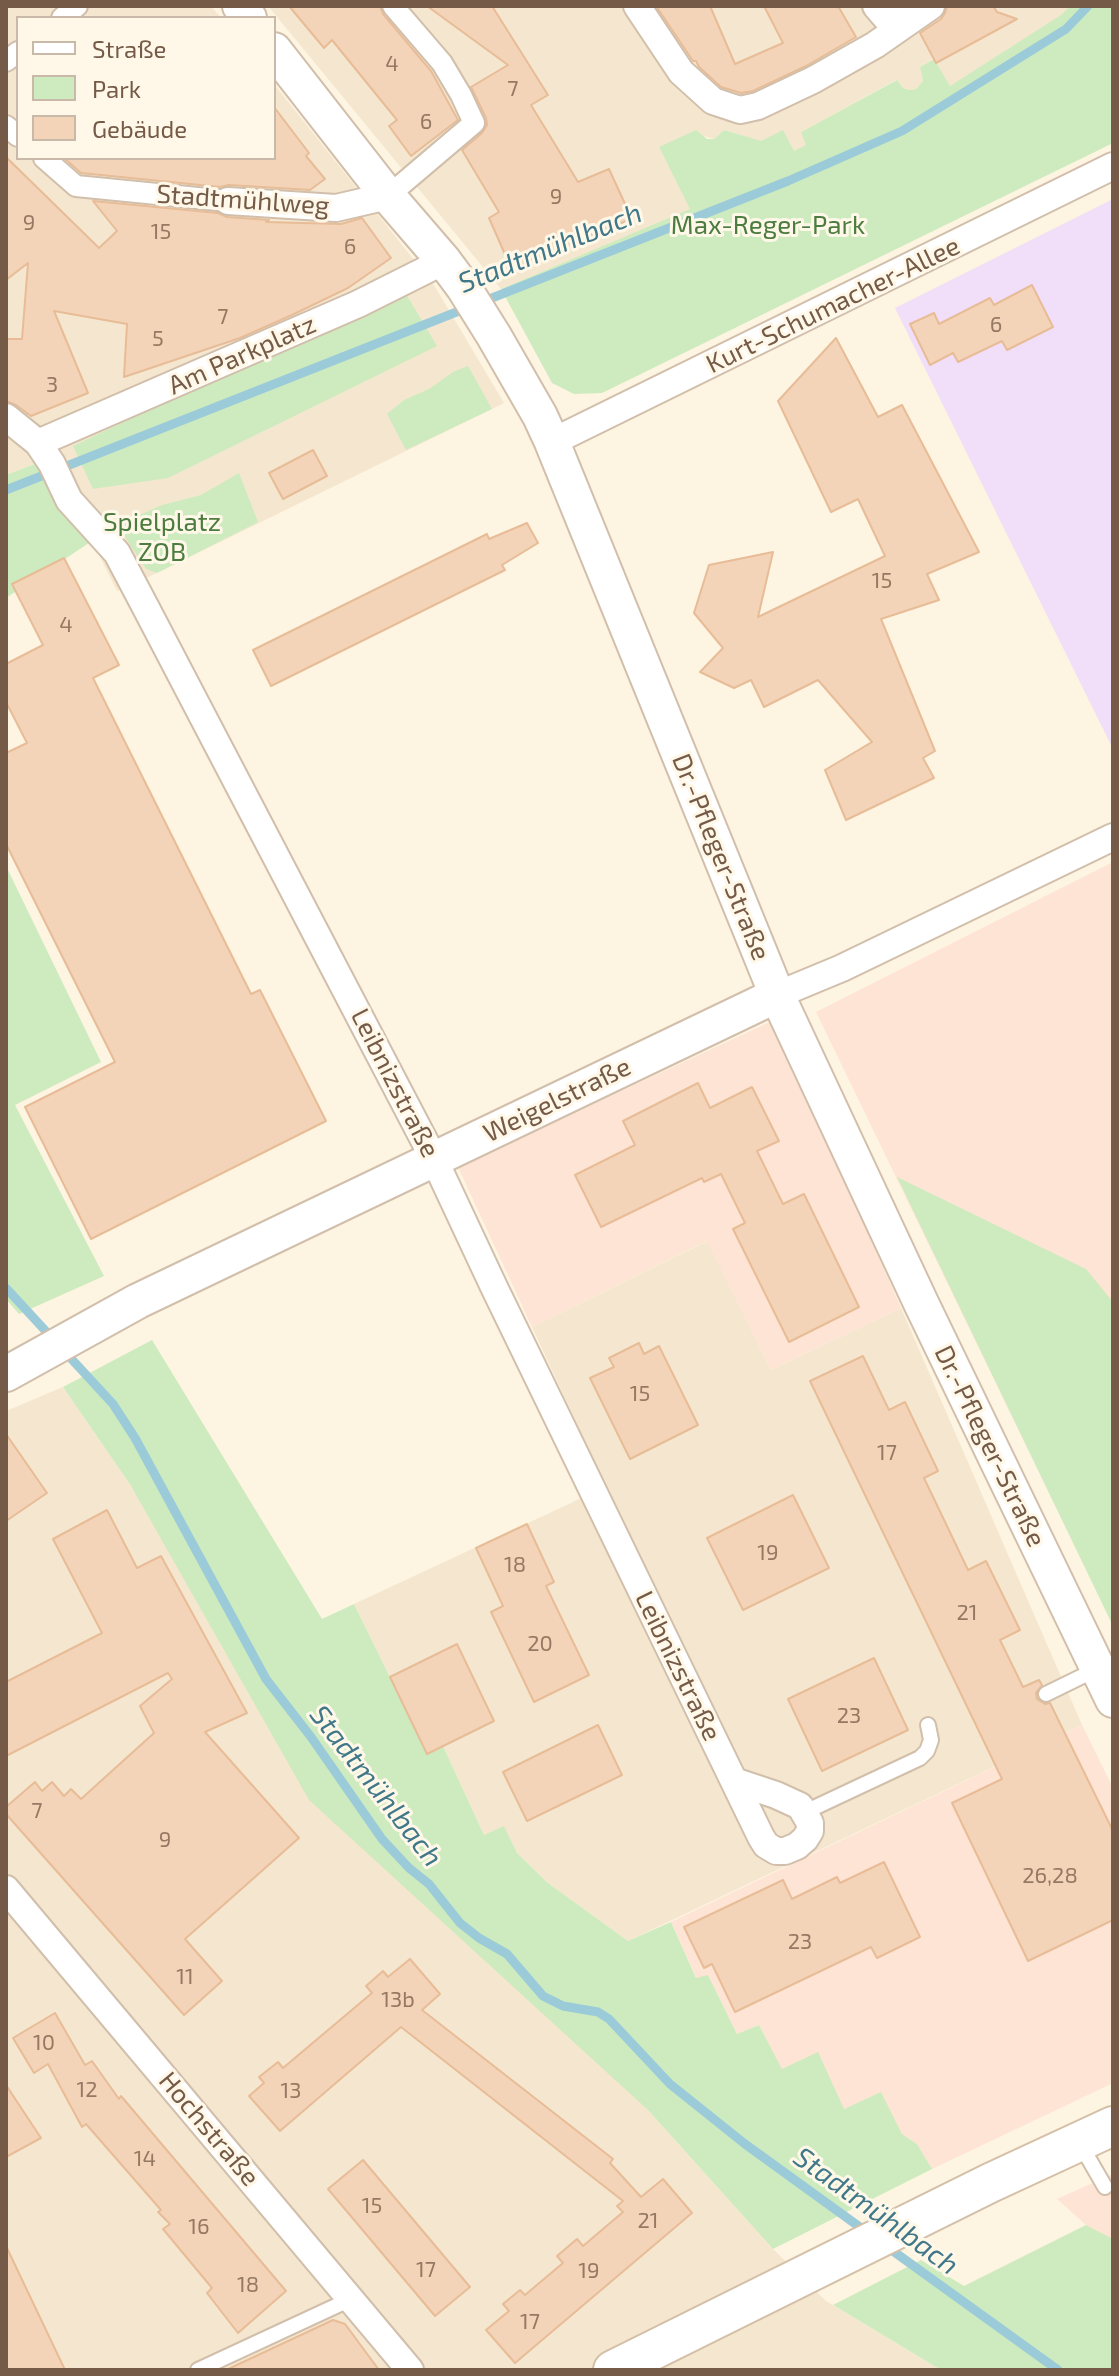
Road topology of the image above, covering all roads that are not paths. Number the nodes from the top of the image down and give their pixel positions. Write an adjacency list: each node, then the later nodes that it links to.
1 (393, 6): 8 (street, Stadtmühlweg)
2 (637, 6): 4 (street)
3 (876, 6): 4 (street)
4 (923, 8)
5 (276, 53): 8 (street, Dr.-Pfleger-Straße)
6 (46, 160): 9 (street, Stadtmühlweg)
7 (1113, 166): 12 (street, Kurt-Schumacher-Allee)
8 (388, 196): 9 (street, Stadtmühlweg); 10 (street, Dr.-Pfleger-Straße)
9 (228, 201)
10 (444, 261): 12 (street, Dr.-Pfleger-Straße); 13 (street, Am Parkplatz)
11 (6, 417): 13 (street, Leibnizstraße)
12 (552, 442): 15 (street, Dr.-Pfleger-Straße)
13 (45, 454): 16 (street, Leibnizstraße)
14 (1113, 837): 15 (street, Weigelstraße)
15 (777, 995): 16 (street, Weigelstraße); 18 (street, Dr.-Pfleger-Straße)
16 (434, 1159): 17 (street, Weigelstraße); 22 (street, Leibnizstraße)
17 (14, 1370)
18 (1098, 1669): 19 (lane); 20 (street, Dr.-Pfleger-Straße)
19 (1046, 1694)
20 (1113, 1700)
21 (928, 1725): 23 (lane)
22 (734, 1781): 23 (street); 23 (street, Leibnizstraße)
23 (805, 1812)
24 (6, 1889): 28 (street, Hochstraße)
25 (1113, 2126): 26 (main road)
26 (1079, 2142): 27 (lane); 31 (main road)
27 (1105, 2187)
28 (351, 2299): 29 (lane); 30 (street, Hochstraße)
29 (198, 2370)
30 (410, 2370)
31 (613, 2370)

